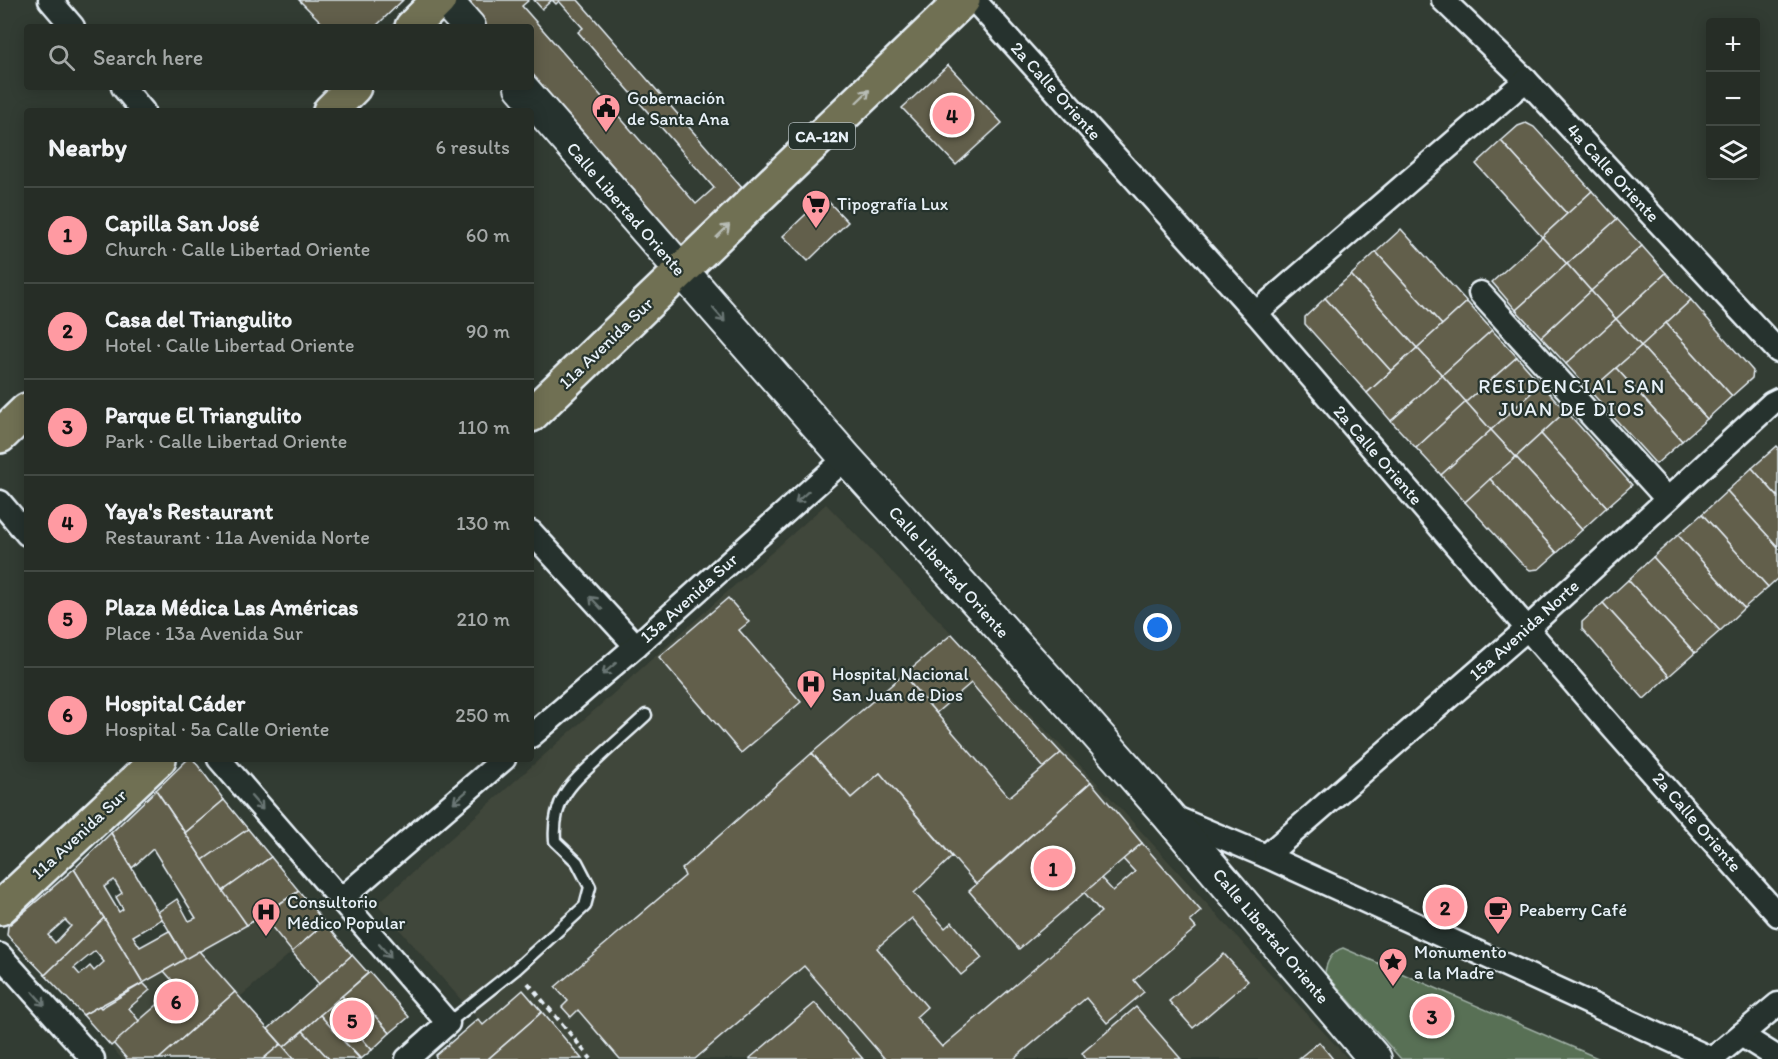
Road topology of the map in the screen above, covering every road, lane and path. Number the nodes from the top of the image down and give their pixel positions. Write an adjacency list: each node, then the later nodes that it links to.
1 (50, 0): 7 (street)
2 (439, 0): 8 (main road)
3 (445, 0): 9 (main road)
4 (963, 0): 16 (main road, CA-12N, one-way to 4)
5 (974, 0): 18 (street, 2a Calle Oriente)
6 (1443, 0): 10 (street, 4a Calle Oriente)
7 (70, 24)
8 (415, 24)
9 (466, 24)
10 (1526, 80): 18 (street); 19 (street, 4a Calle Oriente)
11 (126, 90): 14 (street)
12 (351, 90): 15 (main road)
13 (524, 90): 16 (main road, Calle Libertad Oriente)
14 (140, 108)
15 (333, 108)
16 (680, 271): 21 (main road, 11a Avenida Sur); 24 (main road, Calle Libertad Oriente, one-way to 24)
17 (1480, 292): 25 (street)
18 (1256, 313): 29 (street, 2a Calle Oriente)
19 (1778, 351)
20 (1778, 400): 25 (street, 15a Avenida Norte)
21 (534, 412)
22 (24, 413): 23 (main road)
23 (0, 436)
24 (846, 458): 30 (street, 13a Avenida Sur, one-way to 30); 36 (main road, Calle Libertad Oriente)
25 (1667, 499): 29 (street, 15a Avenida Norte)
26 (0, 502): 27 (street)
27 (24, 530)
28 (534, 535): 30 (street, one-way to 28)
29 (1528, 628): 37 (street, 15a Avenida Norte); 40 (street, 2a Calle Oriente)
30 (636, 646): 32 (street, 13a Avenida Sur, one-way to 32)
31 (646, 715): 42 (lane)
32 (534, 733)
33 (156, 762): 39 (main road, 11a Avenida Sur)
34 (222, 762): 38 (street, one-way to 38)
35 (501, 762): 38 (street, one-way to 38)
36 (1167, 814): 37 (street); 50 (main road, Calle Libertad Oriente)
37 (1266, 856): 51 (street)
38 (340, 900): 44 (street, one-way to 44)
39 (0, 908)
40 (1778, 915)
41 (0, 955): 47 (street, one-way to 47)
42 (516, 969): 44 (lane); 49 (path)
43 (1778, 1004): 45 (street)
44 (448, 1023): 48 (street)
45 (1741, 1035): 46 (street); 51 (street)
46 (1778, 1058)
47 (93, 1059)
48 (407, 1059)
49 (591, 1059)
50 (1375, 1059)
51 (1712, 1059)

